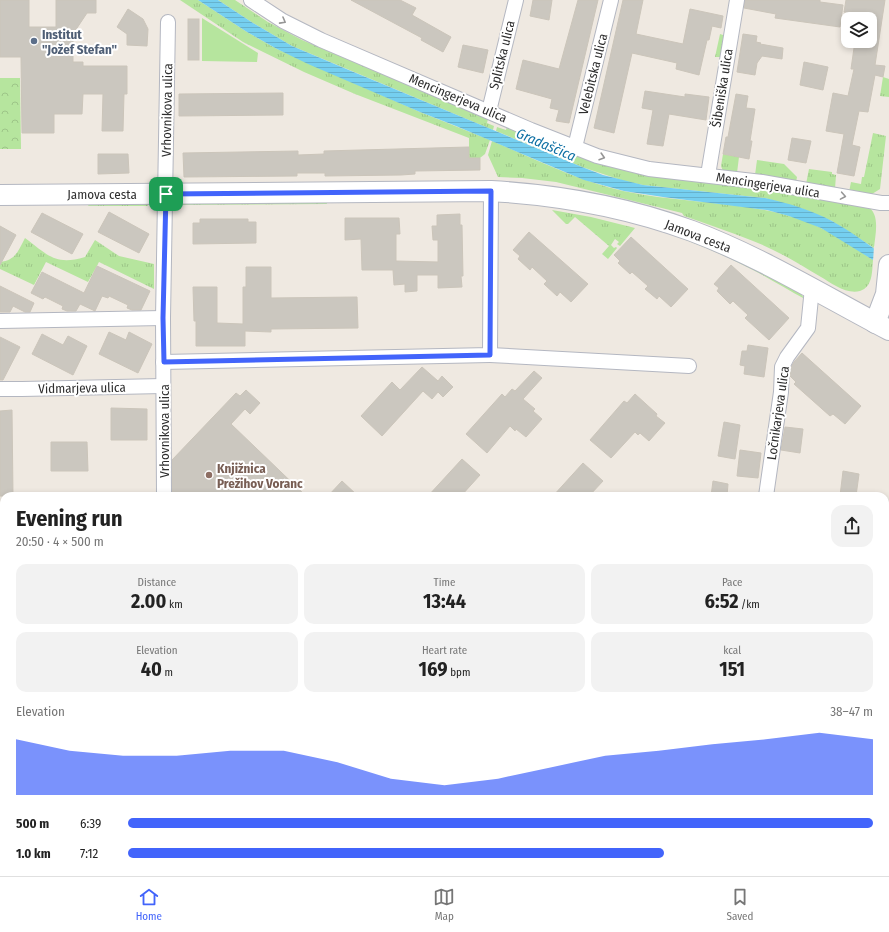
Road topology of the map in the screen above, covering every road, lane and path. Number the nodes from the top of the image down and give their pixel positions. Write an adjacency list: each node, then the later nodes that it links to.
1 (250, 0): 6 (street, Mencingerjeva ulica, one-way to 6)
2 (516, 0): 6 (street, Splitska ulica)
3 (611, 0): 7 (street, Velebitska ulica)
4 (737, 0): 8 (street, Šibeniška ulica)
5 (168, 22): 10 (street, Vrhovnikova ulica)
6 (489, 111): 7 (street, Mencingerjeva ulica)
7 (575, 147): 8 (street, Mencingerjeva ulica, one-way to 8)
8 (708, 176): 12 (street, Mencingerjeva ulica, one-way to 12)
9 (491, 191): 10 (street, Jamova cesta); 14 (street, Jamova cesta); 18 (street)
10 (166, 194): 11 (street, Jamova cesta); 15 (street, Vrhovnikova ulica)
11 (0, 195)
12 (889, 203)
13 (889, 265): 17 (street)
14 (812, 288): 17 (street, Jamova cesta); 24 (street, Ločnikarjeva ulica)
15 (163, 318): 16 (street); 19 (street, Vrhovnikova ulica)
16 (0, 321)
17 (882, 326)
18 (490, 355): 19 (street); 20 (street)
19 (164, 362): 21 (street, Vrhovnikova ulica)
20 (689, 366)
21 (163, 386): 22 (street, Vidmarjeva ulica); 23 (street, Vrhovnikova ulica)
22 (0, 389)
23 (164, 492)
24 (767, 492)

